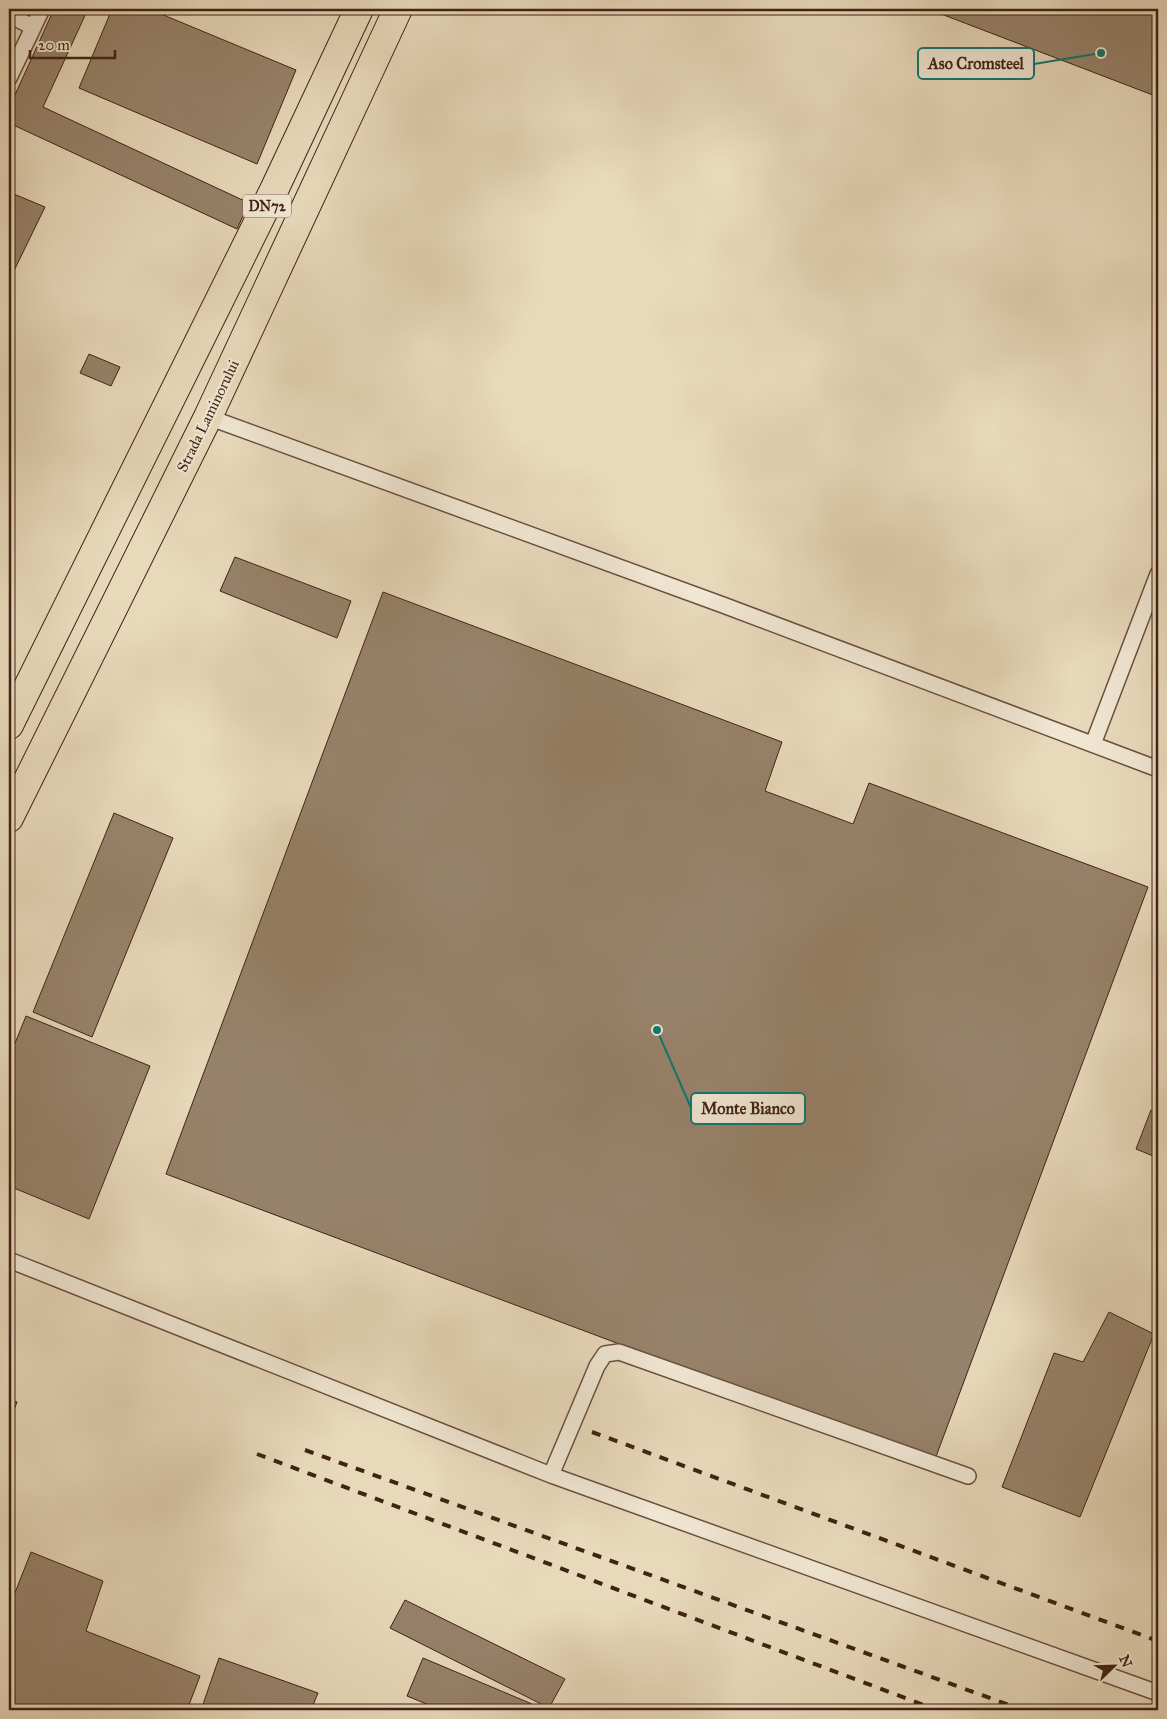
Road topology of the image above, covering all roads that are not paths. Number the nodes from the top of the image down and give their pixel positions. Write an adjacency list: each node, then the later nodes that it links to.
1 (42, 9): 5 (lane)
2 (359, 9): 9 (main road, DN72)
3 (398, 9): 7 (main road, Strada Laminorului)
4 (9, 15): 5 (lane)
5 (33, 27): 6 (lane)
6 (9, 78)
7 (208, 417): 10 (lane); 12 (main road, Strada Laminorului)
8 (1158, 574): 10 (lane)
9 (9, 724)
10 (1093, 744): 11 (lane)
11 (1158, 768)
12 (9, 818)
13 (9, 1260): 14 (lane)
14 (551, 1475): 15 (lane); 16 (lane)
15 (968, 1476)
16 (1158, 1693)

